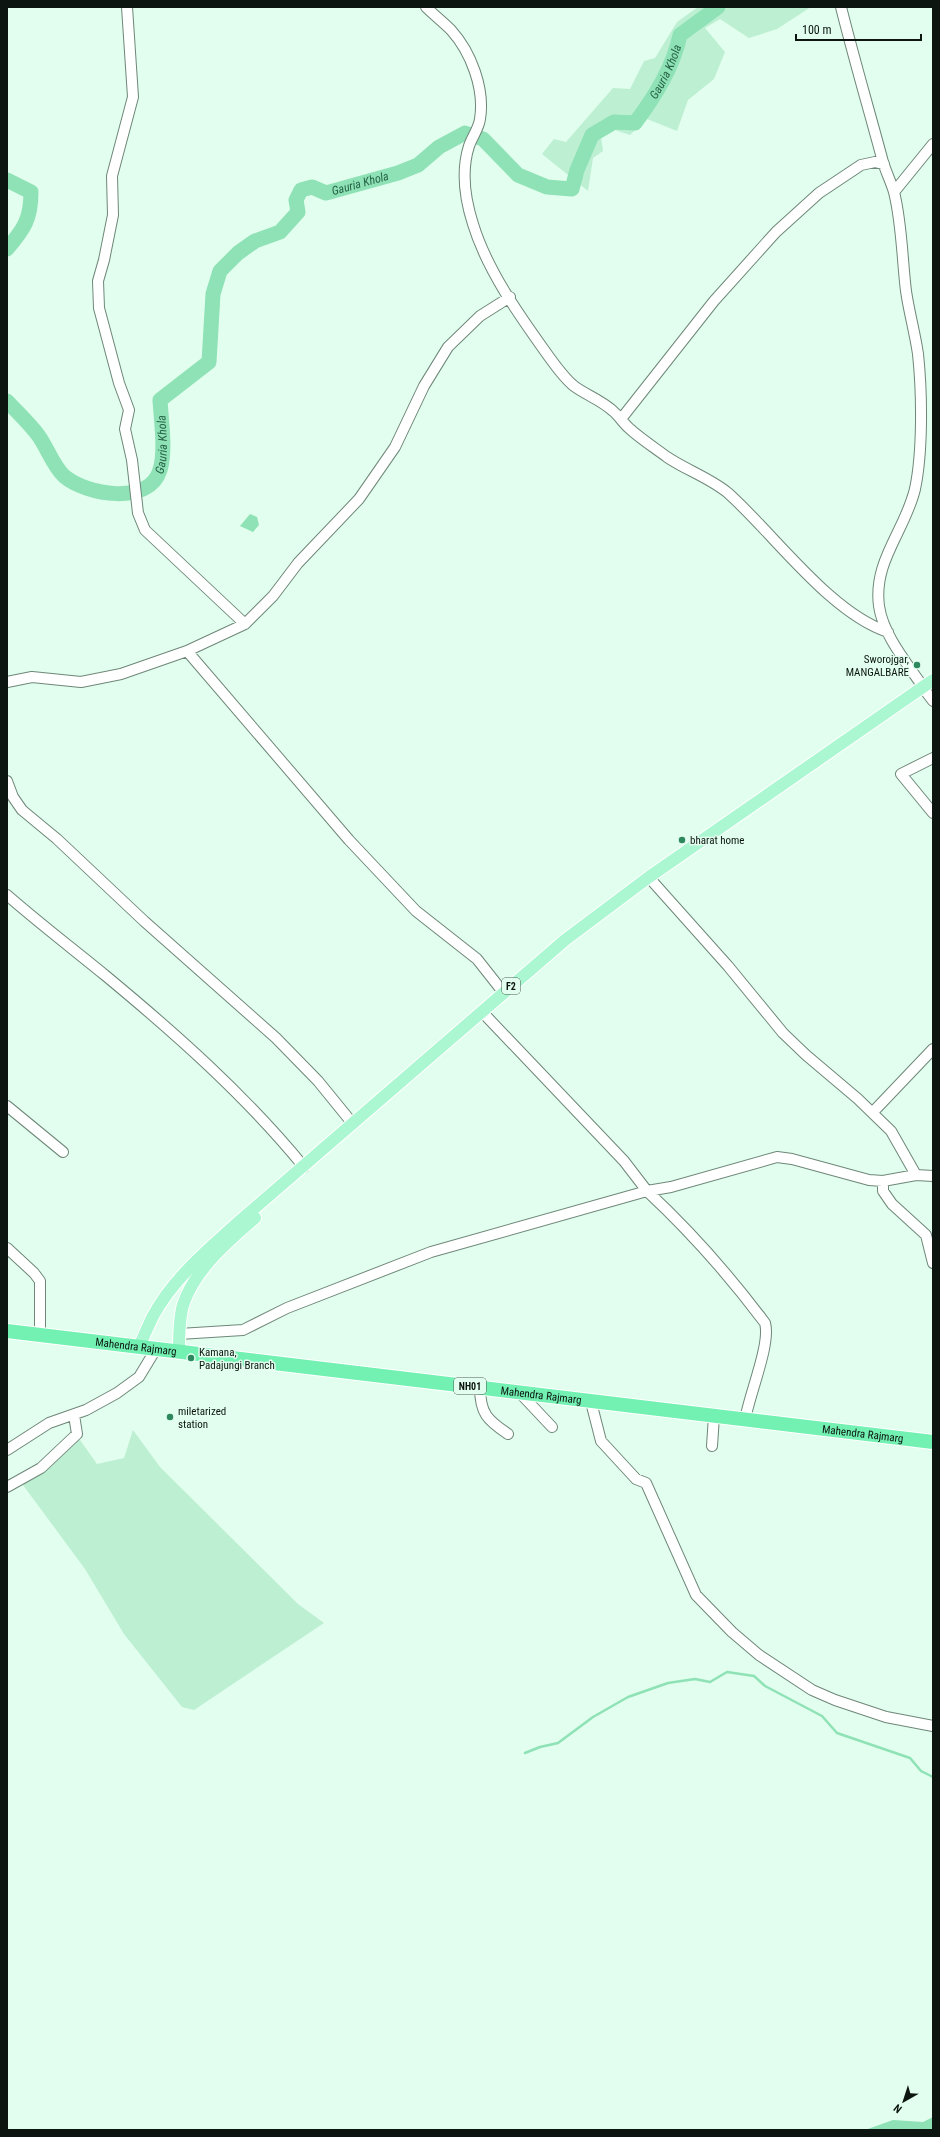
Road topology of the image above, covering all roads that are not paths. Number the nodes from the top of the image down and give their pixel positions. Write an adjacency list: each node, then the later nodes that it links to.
1 (127, 7): 9 (street)
2 (426, 7): 7 (street)
3 (841, 7): 5 (street)
4 (933, 144): 6 (street)
5 (884, 164): 6 (street); 8 (street)
6 (894, 192): 10 (street)
7 (510, 297): 8 (street); 9 (street)
8 (621, 419): 10 (street)
9 (245, 624): 11 (street)
10 (888, 632): 13 (street)
11 (187, 652): 12 (street); 19 (street)
12 (7, 682)
13 (930, 690): 17 (main road, F2); 19 (main road, F2)
14 (933, 758): 16 (street)
15 (7, 781): 24 (street)
16 (933, 813)
17 (653, 882): 20 (main road, F2); 23 (street)
18 (7, 895): 26 (street)
19 (504, 992): 24 (main road, F2)
20 (487, 1017): 30 (street); 35 (main road, F2)
21 (933, 1049): 23 (street)
22 (7, 1106): 25 (street)
23 (873, 1112): 27 (street)
24 (353, 1124): 26 (main road, F2)
25 (63, 1152)
26 (304, 1167): 36 (main road, F2)
27 (916, 1175): 28 (street); 29 (street)
28 (933, 1176)
29 (883, 1181): 30 (street); 32 (street)
30 (647, 1190): 35 (street); 44 (street)
31 (7, 1248): 34 (street)
32 (933, 1262)
33 (7, 1331): 34 (highway, Mahendra Rajmarg / NH01)
34 (40, 1334): 36 (highway, Mahendra Rajmarg / NH01)
35 (179, 1334): 38 (main road, F2)
36 (139, 1347): 37 (highway, Mahendra Rajmarg / NH01)
37 (156, 1349): 38 (highway, Mahendra Rajmarg / NH01); 42 (street)
38 (179, 1351): 39 (highway, Mahendra Rajmarg / NH01)
39 (480, 1387): 40 (highway, Mahendra Rajmarg / NH01); 46 (street)
40 (519, 1392): 41 (highway, Mahendra Rajmarg / NH01); 45 (street)
41 (591, 1402): 43 (highway, Mahendra Rajmarg / NH01); 51 (street)
42 (74, 1415): 49 (street); 50 (street)
43 (714, 1416): 44 (highway, Mahendra Rajmarg / NH01); 48 (street)
44 (745, 1420): 47 (highway, Mahendra Rajmarg / NH01)
45 (552, 1427)
46 (508, 1434)
47 (933, 1442)
48 (712, 1446)
49 (7, 1450)
50 (7, 1487)
51 (933, 1726)

